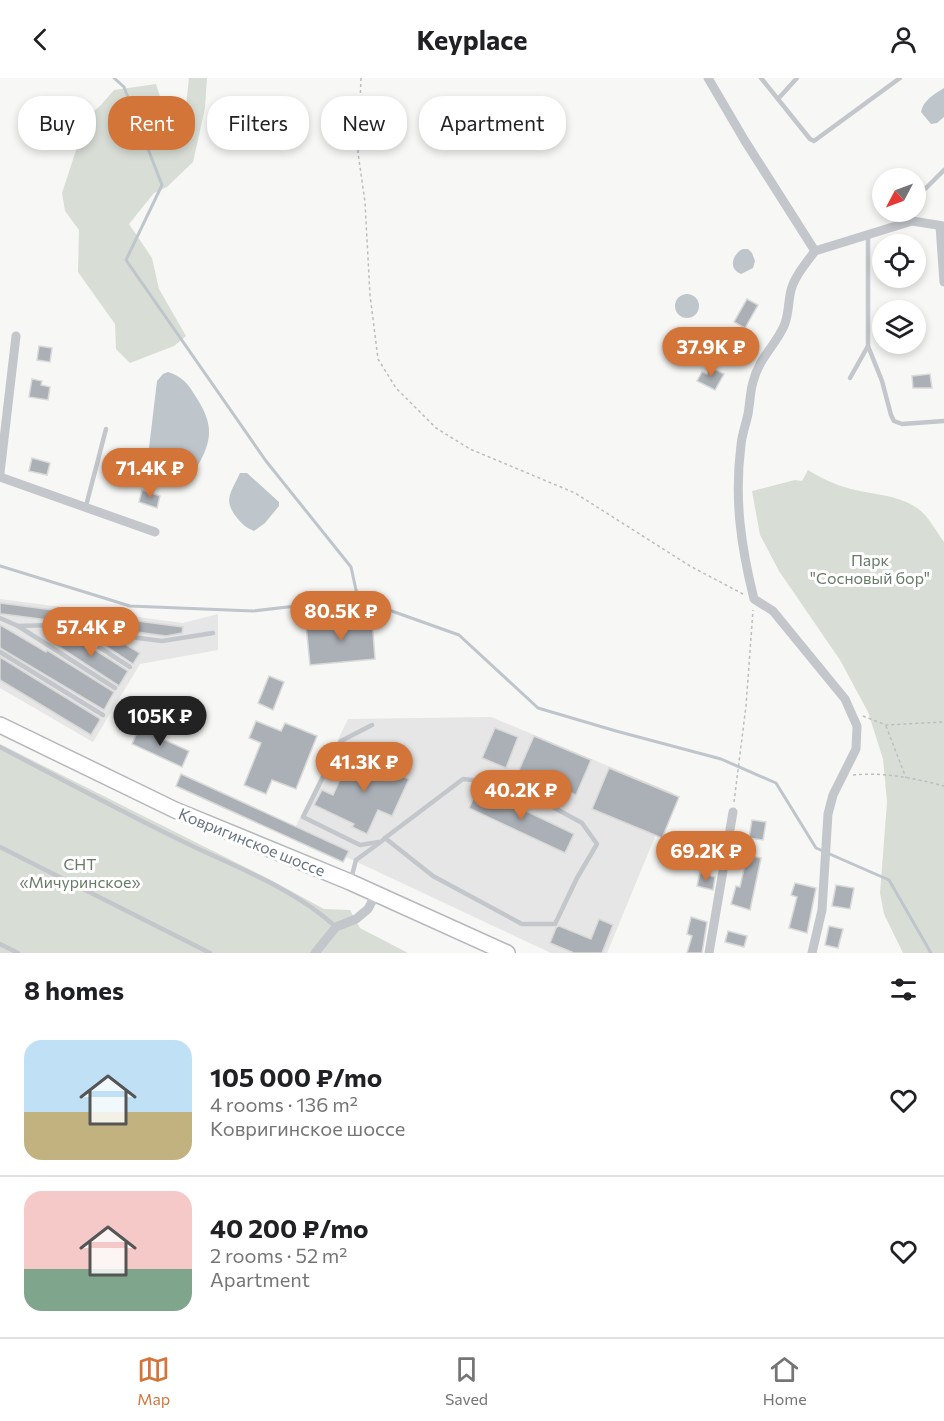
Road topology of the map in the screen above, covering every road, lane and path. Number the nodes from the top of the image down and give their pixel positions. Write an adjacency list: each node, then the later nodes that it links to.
1 (361, 78): 23 (path)
2 (708, 78): 13 (street)
3 (761, 78): 6 (lane)
4 (797, 78): 6 (lane)
5 (900, 78): 6 (lane)
6 (778, 99)
7 (944, 170): 8 (lane)
8 (926, 188)
9 (926, 221): 11 (street)
10 (899, 222): 12 (street)
11 (942, 226): 14 (street)
12 (868, 236): 13 (street); 16 (lane)
13 (814, 251): 23 (street)
14 (944, 282)
15 (16, 336): 20 (street)
16 (868, 346): 17 (lane); 18 (lane)
17 (850, 378)
18 (944, 421)
19 (106, 429): 21 (lane)
20 (0, 475): 21 (street)
21 (86, 506): 22 (street)
22 (155, 532)
23 (754, 599): 31 (street); 41 (path)
24 (0, 618): 25 (lane)
25 (18, 626): 26 (lane); 30 (lane)
26 (77, 633): 27 (lane); 29 (lane)
27 (213, 633)
28 (0, 652): 32 (lane)
29 (130, 667)
30 (115, 688)
31 (850, 710): 36 (path); 53 (street)
32 (103, 715)
33 (944, 722): 36 (path)
34 (0, 725): 44 (main road, Ковригинское шоссе)
35 (372, 725): 42 (lane)
36 (886, 725): 39 (path)
37 (0, 747): 46 (lane)
38 (852, 776): 39 (path)
39 (906, 778): 40 (path)
40 (944, 786)
41 (733, 812): 52 (street)
42 (384, 840): 42 (lane); 44 (lane)
43 (0, 847): 49 (lane)
44 (350, 882): 45 (main road, Ковригинское шоссе)
45 (376, 894): 46 (street); 51 (main road, Ковригинское шоссе)
46 (336, 927): 50 (street)
47 (0, 944): 48 (lane)
48 (18, 953)
49 (210, 953)
50 (315, 953)
51 (507, 953)
52 (709, 953)
53 (812, 953)

